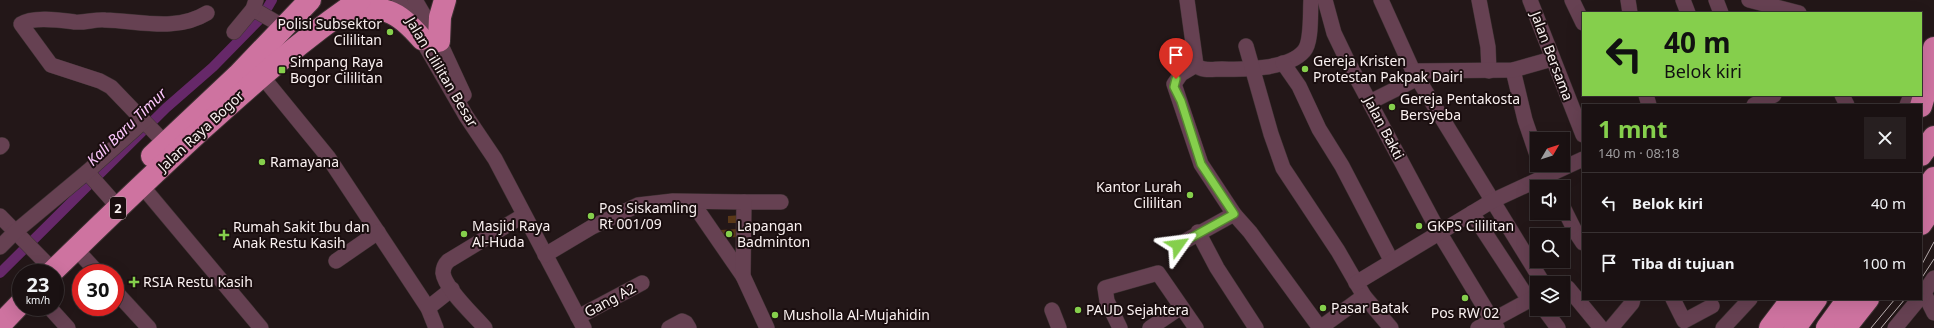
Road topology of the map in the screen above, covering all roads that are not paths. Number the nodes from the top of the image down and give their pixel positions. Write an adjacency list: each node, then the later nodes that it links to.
1 (310, 0): 25 (highway, Jalan Raya Bogor / 2)
2 (360, 0): 23 (highway, Jalan Raya Bogor / 2)
3 (399, 0): 27 (street, Jalan Cililitan Besar)
4 (415, 0): 27 (street, Jalan Cililitan Besar)
5 (445, 0): 27 (highway)
6 (1187, 0): 32 (street)
7 (1311, 0): 31 (street)
8 (1326, 0): 39 (street, Jalan Bakti)
9 (1381, 0): 36 (street)
10 (1479, 0): 35 (street)
11 (1530, 0): 30 (street, Jalan Bersama)
12 (1572, 0): 24 (street)
13 (1628, 0): 18 (street)
14 (1683, 0): 19 (street)
15 (1716, 0): 20 (street)
16 (1749, 0): 21 (street)
17 (255, 7): 25 (street); 26 (street)
18 (1630, 12)
19 (1688, 12)
20 (1721, 12)
21 (1795, 12)
22 (208, 13): 42 (street)
23 (337, 15): 27 (highway); 37 (highway, Jalan Raya Bogor / 2)
24 (1582, 21)
25 (278, 24): 42 (highway, Jalan Raya Bogor / 2)
26 (234, 32)
27 (430, 40): 62 (street, Jalan Cililitan Besar)
28 (1246, 46): 33 (street)
29 (1934, 48): 41 (highway)
30 (1552, 59): 34 (street); 43 (street, Jalan Bersama)
31 (1283, 63): 33 (street); 74 (street)
32 (1196, 65): 33 (street); 59 (street)
33 (1253, 69): 84 (street)
34 (1513, 70): 35 (street); 44 (street)
35 (1489, 71): 36 (street)
36 (1415, 74): 39 (street); 54 (street)
37 (261, 75): 51 (highway, Jalan Raya Bogor / 2); 65 (street)
38 (1772, 96): 40 (street)
39 (1370, 102): 67 (street, Jalan Bakti)
40 (1757, 102)
41 (1922, 104)
42 (152, 130): 49 (street); 53 (highway, Jalan Raya Bogor / 2)
43 (1582, 133)
44 (1530, 135)
45 (1934, 137): 46 (highway)
46 (1922, 154)
47 (1582, 159): 48 (street)
48 (1546, 176): 54 (street)
49 (91, 177): 53 (street); 68 (street)
50 (1934, 178): 52 (highway)
51 (142, 186): 72 (highway, Jalan Raya Bogor / 2); 118 (street)
52 (1922, 196)
53 (111, 199): 77 (highway, Jalan Raya Bogor / 2)
54 (1492, 201): 60 (street); 81 (street)
55 (692, 202): 56 (street); 73 (street); 80 (street)
56 (744, 202): 57 (street); 80 (street)
57 (782, 202)
58 (1934, 205): 64 (highway)
59 (1234, 214): 66 (street); 128 (street)
60 (1472, 214): 67 (street); 87 (street)
61 (0, 216): 68 (street)
62 (524, 216): 73 (street, Jalan Cililitan Besar); 85 (street)
63 (1569, 220): 69 (street)
64 (1922, 223)
65 (378, 232): 75 (street); 104 (street)
66 (1198, 232): 70 (street); 127 (street)
67 (1439, 232): 74 (street); 113 (street, Jalan Bakti)
68 (23, 240): 71 (street); 76 (street)
69 (1582, 242)
70 (1178, 245)
71 (0, 247)
72 (76, 249): 78 (highway, Jalan Raya Bogor / 2); 79 (street)
73 (545, 255): 112 (street, Jalan Cililitan Besar)
74 (1392, 260): 84 (street)
75 (336, 262)
76 (40, 264)
77 (50, 264)
78 (53, 264)
79 (90, 264)
80 (743, 276): 123 (street)
81 (1539, 276)
82 (1934, 278): 88 (street)
83 (642, 283): 112 (street, Gang A2)
84 (1356, 283): 89 (street)
85 (452, 289): 104 (street); 120 (street)
86 (1570, 290): 132 (street)
87 (1530, 295)
88 (1922, 295)
89 (1364, 296): 111 (street); 129 (street)
90 (1922, 297): 107 (street)
91 (1530, 300): 113 (street)
92 (1633, 300): 133 (street)
93 (1673, 300): 114 (street)
94 (1749, 300): 134 (street)
95 (1791, 300): 135 (highway)
96 (1815, 300): 136 (highway)
97 (1847, 300): 137 (highway)
98 (1867, 300): 138 (highway)
99 (1918, 300): 139 (street)
100 (124, 301): 117 (street)
101 (12, 304): 110 (highway)
102 (1712, 306): 114 (street)
103 (1181, 307): 115 (street); 125 (street); 126 (street)
104 (428, 308): 119 (street)
105 (1052, 310): 124 (street)
106 (12, 312): 110 (highway)
107 (1934, 313)
108 (57, 316): 116 (street)
109 (1549, 316): 131 (street)
110 (3, 320)
111 (1339, 322): 128 (street)
112 (581, 323)
113 (1495, 324): 130 (street)
114 (1679, 324)
115 (1155, 327)
116 (68, 328)
117 (149, 328)
118 (261, 328)
119 (436, 328)
120 (485, 328)
121 (669, 328): 122 (street)
122 (689, 328)
123 (767, 328)
124 (1059, 328)
125 (1120, 328)
126 (1196, 328)
127 (1256, 328)
128 (1320, 328)
129 (1391, 328)
130 (1478, 328)
131 (1558, 328)
132 (1601, 328)
133 (1611, 328)
134 (1723, 328)
135 (1770, 328)
136 (1796, 328)
137 (1827, 328)
138 (1845, 328)
139 (1895, 328)

